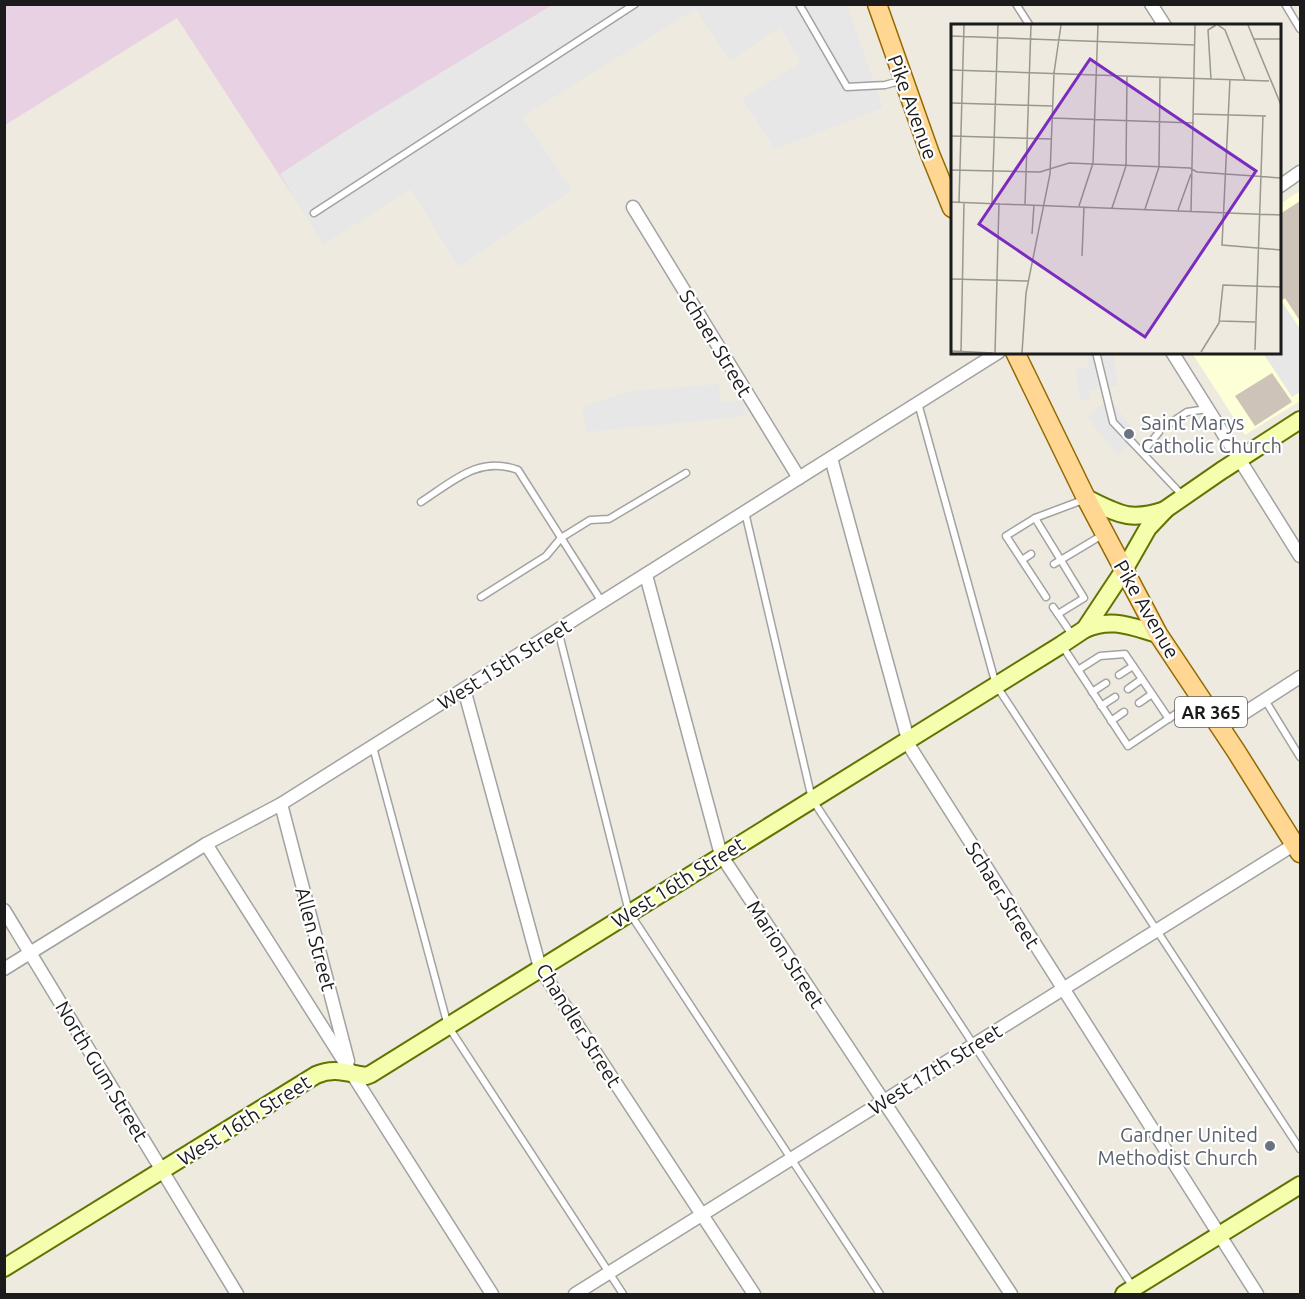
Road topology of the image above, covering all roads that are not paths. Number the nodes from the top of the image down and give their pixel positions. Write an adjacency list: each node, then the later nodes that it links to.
1 (635, 4): 15 (lane)
2 (799, 4): 10 (lane)
3 (877, 4): 10 (main road, Pike Avenue)
4 (1016, 4): 7 (lane)
5 (1151, 4): 8 (street)
6 (1285, 4): 9 (lane)
7 (1029, 24)
8 (1164, 24)
9 (1300, 29)
10 (903, 80): 13 (main road, Pike Avenue)
11 (1300, 172): 12 (street)
12 (1281, 185)
13 (951, 205)
14 (633, 207): 29 (street, Schaer Street)
15 (314, 213)
16 (996, 354): 20 (street, West 15th Street)
17 (1015, 354): 31 (main road, Pike Avenue / AR 365)
18 (1096, 354): 25 (lane)
19 (1173, 354): 21 (street)
20 (918, 403): 26 (street, West 15th Street); 62 (lane)
21 (1207, 408): 23 (lane); 27 (street)
22 (1300, 420): 27 (street, West 16th Street)
23 (1169, 424)
24 (1159, 432): 25 (lane)
25 (1143, 452): 30 (lane)
26 (831, 458): 29 (street, West 15th Street); 76 (street, Schaer Street)
27 (1239, 459): 30 (street, West 16th Street); 40 (street)
28 (686, 473): 37 (lane)
29 (799, 478): 34 (street, West 15th Street)
30 (1184, 497): 33 (street, West 16th Street)
31 (1086, 498): 33 (street); 35 (lane); 36 (main road, Pike Avenue / AR 365)
32 (421, 502): 37 (lane)
33 (1166, 509): 44 (street, West 16th Street)
34 (745, 512): 46 (street, West 15th Street); 79 (lane)
35 (1035, 518): 38 (lane); 42 (lane)
36 (1105, 534): 43 (lane); 44 (main road, Pike Avenue / AR 365)
37 (561, 538): 49 (lane); 50 (lane)
38 (1050, 543): 39 (lane); 43 (lane)
39 (1043, 547)
40 (1300, 552)
41 (1031, 554): 42 (lane)
42 (1022, 560): 47 (lane)
43 (1057, 562): 52 (lane)
44 (1124, 570): 54 (main road, Pike Avenue / AR 365); 55 (street, West 16th Street)
45 (1041, 571): 47 (lane)
46 (646, 575): 50 (street, West 15th Street); 83 (street, Marion Street)
47 (1033, 576): 48 (lane)
48 (1052, 586)
49 (481, 597)
50 (602, 602): 53 (street, West 15th Street)
51 (1053, 607): 52 (lane)
52 (1058, 614): 55 (lane)
53 (558, 630): 63 (street, West 15th Street); 85 (lane)
54 (1158, 634): 55 (street); 68 (main road, Pike Avenue / AR 365)
55 (1073, 637): 57 (lane); 62 (street, West 16th Street)
56 (1133, 666): 57 (lane); 58 (lane); 60 (lane)
57 (1078, 669): 65 (lane)
58 (1119, 675)
59 (1300, 677): 69 (street)
60 (1142, 680): 64 (lane); 66 (lane)
61 (1106, 683): 65 (lane)
62 (996, 686): 76 (street, West 16th Street); 86 (lane)
63 (464, 689): 77 (street, West 15th Street); 88 (street, Chandler Street)
64 (1128, 689)
65 (1092, 692): 71 (lane)
66 (1152, 694): 70 (lane); 73 (lane)
67 (1115, 697): 71 (lane)
68 (1201, 697): 73 (lane); 75 (main road, Pike Avenue / AR 365)
69 (1265, 700): 75 (street); 78 (lane)
70 (1139, 703)
71 (1101, 706): 74 (lane)
72 (1124, 712): 74 (lane)
73 (1168, 719): 74 (lane)
74 (1111, 721)
75 (1221, 728): 82 (main road, Pike Avenue / AR 365)
76 (908, 740): 79 (street, West 16th Street); 90 (street, Schaer Street)
77 (372, 747): 80 (street, West 15th Street); 91 (lane)
78 (1300, 757)
79 (812, 799): 83 (street, West 16th Street); 92 (lane)
80 (280, 804): 81 (street, West 15th Street); 93 (street, Allen Street)
81 (206, 844): 87 (street, West 15th Street); 93 (street, Allen Street)
82 (1298, 849): 86 (street, West 17th Street)
83 (721, 855): 85 (street, West 16th Street); 94 (street, Marion Street)
84 (4, 910): 87 (street, North Gum Street)
85 (629, 912): 88 (street, West 16th Street); 96 (lane)
86 (1157, 931): 90 (street, West 17th Street); 95 (lane)
87 (30, 953): 89 (street, West 15th Street); 97 (street, North Gum Street)
88 (540, 968): 91 (street, West 16th Street); 99 (street, Chandler Street)
89 (4, 969)
90 (1063, 990): 92 (street, West 17th Street); 100 (street, Schaer Street)
91 (448, 1026): 93 (street, West 16th Street); 102 (lane)
92 (974, 1045): 94 (street, West 17th Street); 103 (lane)
93 (351, 1074): 97 (street, West 16th Street); 105 (street, Allen Street)
94 (884, 1102): 96 (street, West 17th Street); 110 (street, Marion Street)
95 (1300, 1149)
96 (791, 1160): 99 (street, West 17th Street); 109 (lane)
97 (162, 1170): 101 (street, West 16th Street); 104 (street, North Gum Street)
98 (1300, 1185): 100 (street)
99 (702, 1215): 102 (street, West 17th Street); 108 (street, Chandler Street)
100 (1221, 1234): 103 (street); 111 (street, Schaer Street)
101 (4, 1268)
102 (609, 1273): 106 (street, West 17th Street); 107 (lane)
103 (1129, 1291)
104 (237, 1294)
105 (492, 1294)
106 (575, 1294)
107 (623, 1294)
108 (754, 1294)
109 (880, 1294)
110 (1011, 1294)
111 (1257, 1294)

